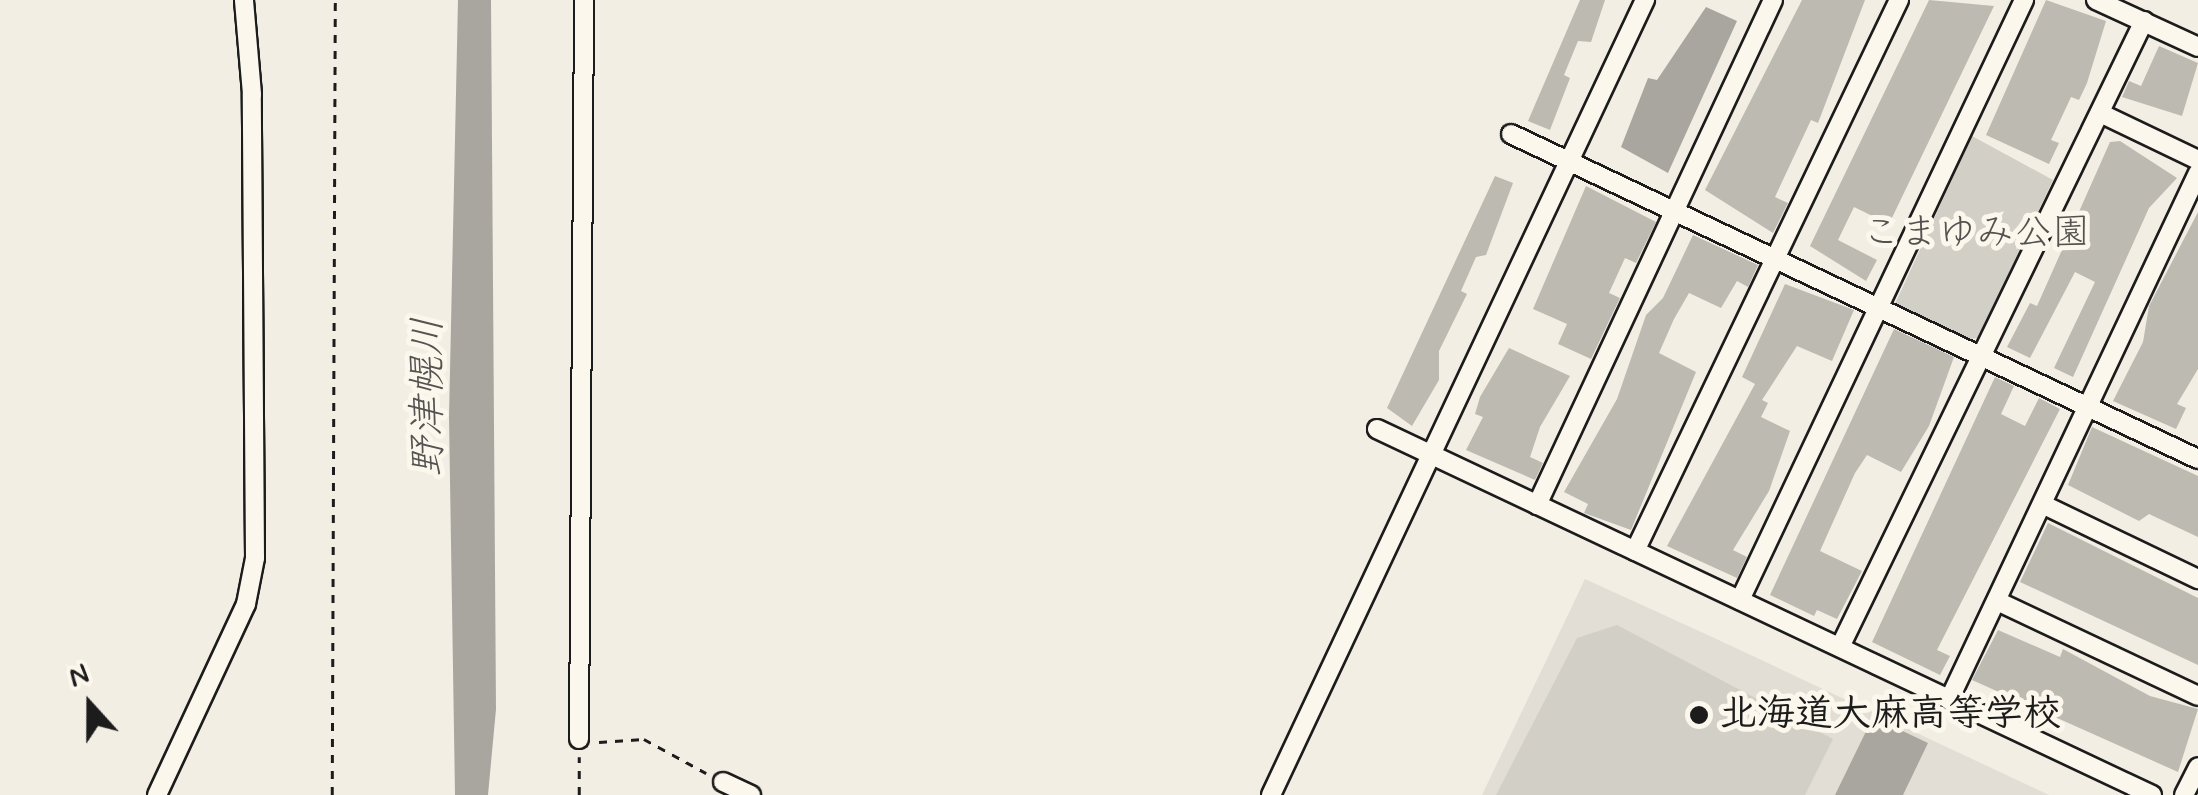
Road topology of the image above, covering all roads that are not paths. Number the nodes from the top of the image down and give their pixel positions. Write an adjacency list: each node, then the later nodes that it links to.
1 (244, 0): 35 (street)
2 (584, 0): 32 (street)
3 (1644, 0): 13 (street)
4 (1772, 0): 15 (street)
5 (1899, 0): 16 (street)
6 (2024, 0): 17 (street)
7 (2096, 0): 8 (street)
8 (2144, 21): 9 (street); 10 (street)
9 (2198, 47)
10 (2100, 113): 12 (street); 18 (street)
11 (1510, 134): 13 (street)
12 (2198, 160)
13 (1568, 162): 15 (street); 22 (street)
14 (2198, 172): 19 (street)
15 (1674, 212): 16 (street); 24 (street)
16 (1776, 260): 17 (street); 25 (street)
17 (1879, 309): 18 (street); 27 (street)
18 (1981, 358): 19 (street); 29 (street)
19 (2088, 407): 21 (street); 23 (street)
20 (1377, 430): 22 (street)
21 (2196, 451)
22 (1431, 452): 24 (street); 37 (street)
23 (2044, 504): 26 (street); 28 (street)
24 (1536, 505): 25 (street)
25 (1635, 551): 27 (street)
26 (2198, 579)
27 (1740, 600): 29 (street)
28 (1997, 601): 30 (street); 31 (street)
29 (1840, 647): 31 (street)
30 (2198, 696)
31 (1949, 700): 38 (street)
32 (579, 739)
33 (2198, 767): 39 (street)
34 (723, 782): 36 (street)
35 (157, 795)
36 (751, 795)
37 (1271, 795)
38 (2152, 795)
39 (2184, 795)

